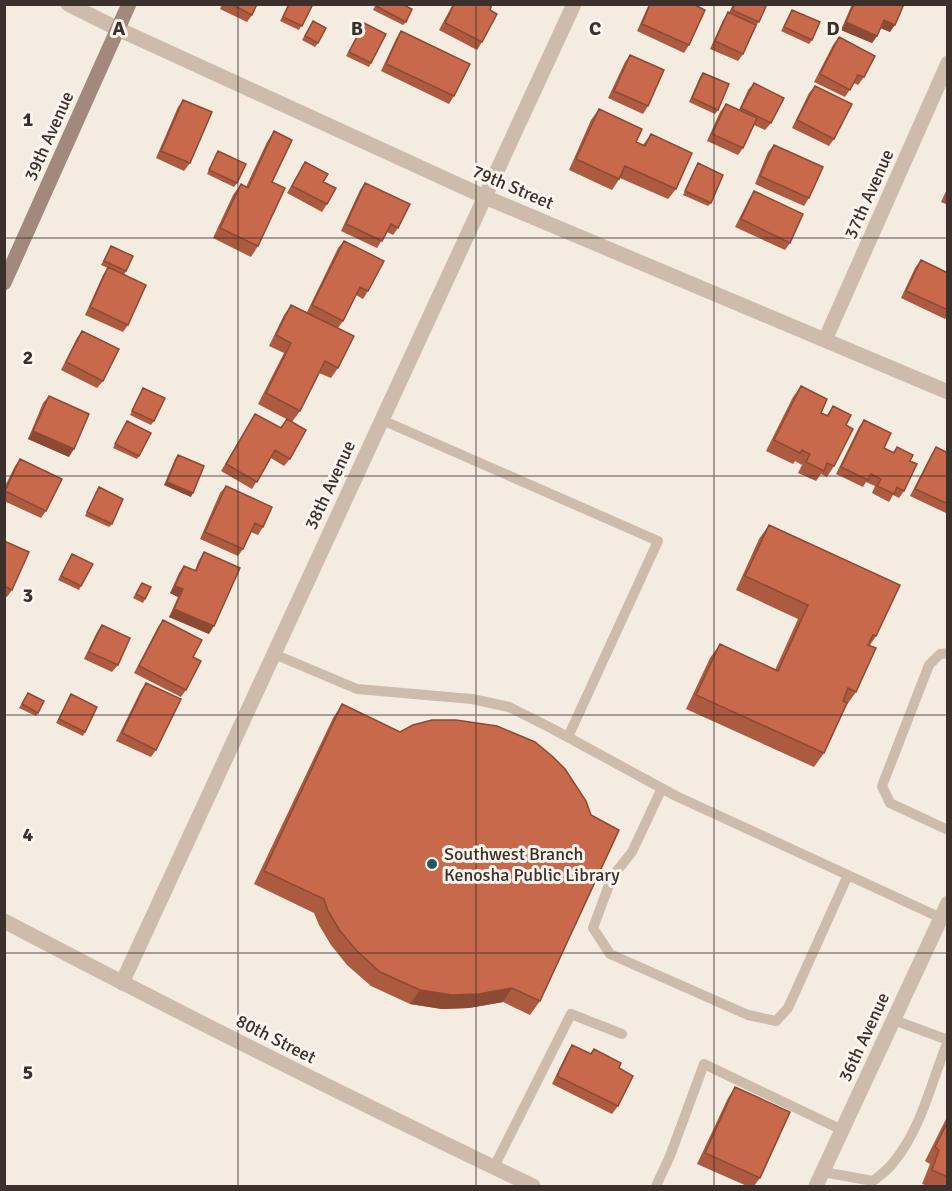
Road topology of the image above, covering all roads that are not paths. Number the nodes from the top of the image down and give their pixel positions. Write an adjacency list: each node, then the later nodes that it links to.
1 (68, 4): 4 (street, 79th Street)
2 (129, 4): 4 (main road, 39th Avenue)
3 (574, 4): 6 (street, 38th Avenue)
4 (118, 29): 6 (street, 79th Street); 7 (main road, 39th Avenue)
5 (948, 63): 8 (street, 37th Avenue)
6 (485, 197): 8 (street, 79th Street); 10 (street, 38th Avenue)
7 (4, 283)
8 (825, 340): 9 (street, 79th Street)
9 (948, 392)
10 (382, 420): 12 (street, 38th Avenue); 13 (lane)
11 (948, 653): 15 (lane)
12 (274, 654): 13 (lane); 20 (street, 38th Avenue)
13 (568, 737): 14 (lane)
14 (662, 788): 16 (lane); 16 (lane)
15 (948, 830)
16 (848, 875): 18 (lane)
17 (948, 903): 18 (street, 36th Avenue)
18 (941, 918): 21 (street, 36th Avenue)
19 (4, 921): 20 (street, 80th Street)
20 (122, 983): 25 (street, 80th Street)
21 (894, 1020): 23 (lane); 24 (street, 36th Avenue)
22 (622, 1034): 25 (lane)
23 (948, 1040): 26 (lane)
24 (842, 1130): 26 (street, 36th Avenue); 28 (lane)
25 (494, 1167): 27 (street, 80th Street)
26 (823, 1172): 29 (street, 36th Avenue)
27 (528, 1185)
28 (656, 1186)
29 (816, 1186)

